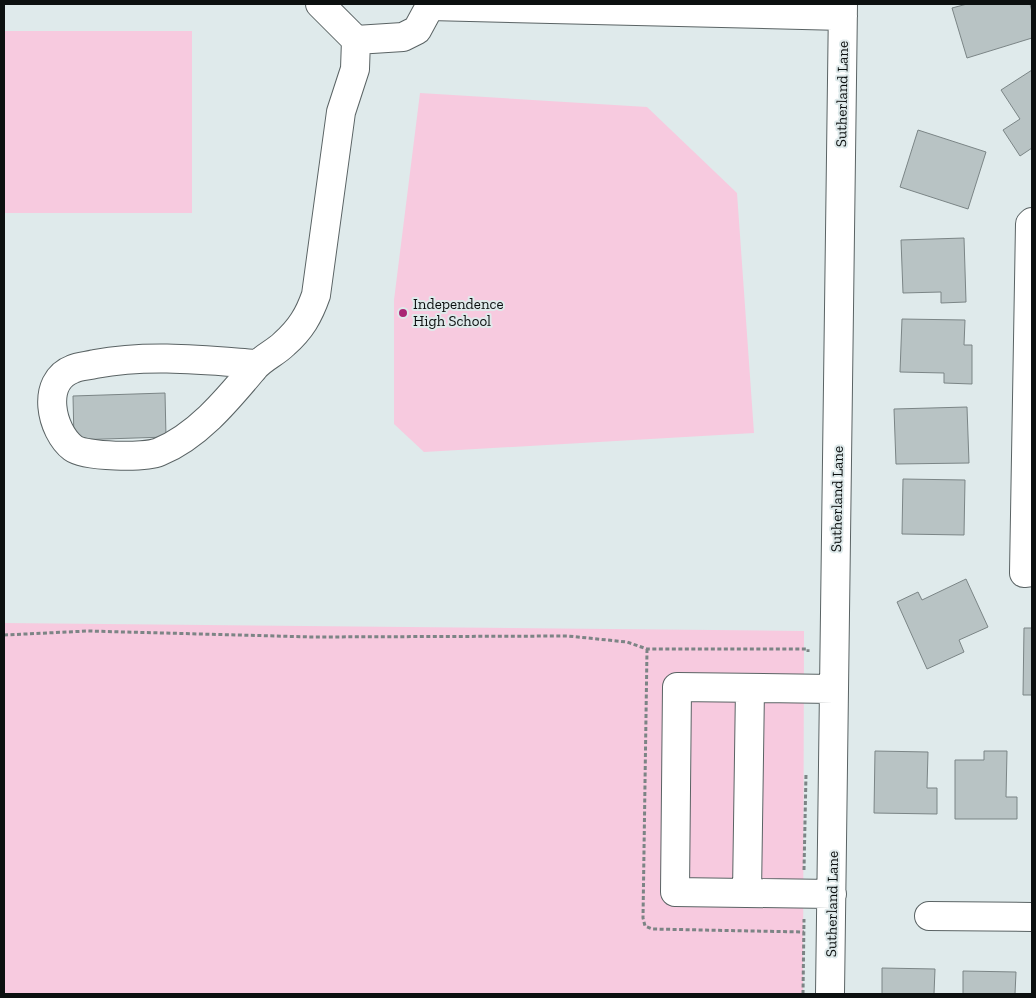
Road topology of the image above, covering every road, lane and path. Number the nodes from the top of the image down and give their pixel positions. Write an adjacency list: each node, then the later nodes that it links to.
1 (320, 4): 9 (street)
2 (430, 5): 3 (street); 9 (street)
3 (491, 6): 4 (street)
4 (559, 6): 5 (street)
5 (621, 7): 6 (street)
6 (688, 8): 7 (street)
7 (747, 9): 8 (street)
8 (843, 10): 16 (street, Sutherland Lane)
9 (356, 40): 11 (street)
10 (1032, 222): 12 (street)
11 (257, 364): 11 (street)
12 (1028, 572)
13 (4, 635): 15 (path)
14 (750, 688): 15 (street); 18 (street); 18 (street)
15 (807, 689): 16 (street)
16 (834, 689): 20 (street, Sutherland Lane)
17 (806, 765): 19 (path)
18 (747, 893): 19 (street)
19 (804, 894): 20 (street); 23 (path)
20 (832, 894): 24 (street, Sutherland Lane)
21 (929, 916): 22 (street)
22 (1032, 917)
23 (803, 994)
24 (830, 994)

